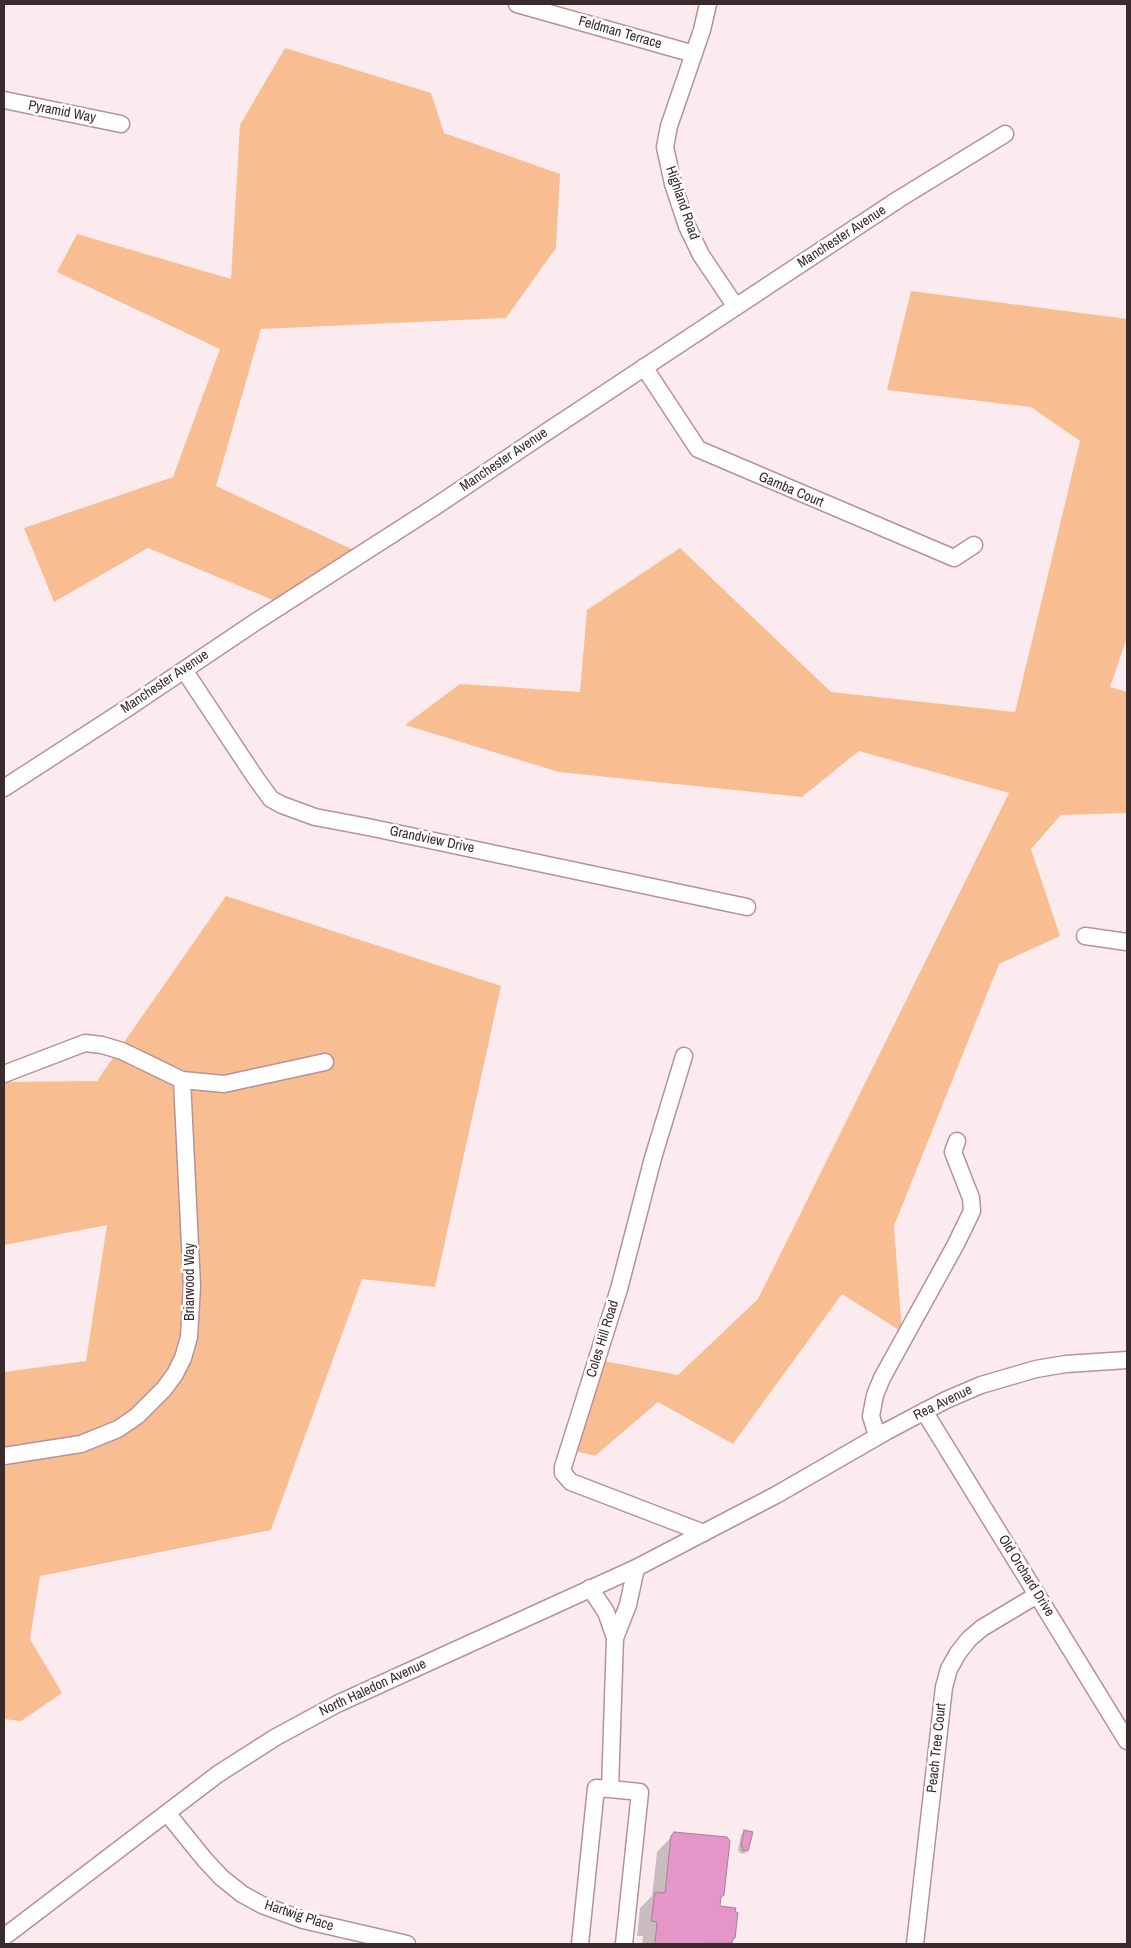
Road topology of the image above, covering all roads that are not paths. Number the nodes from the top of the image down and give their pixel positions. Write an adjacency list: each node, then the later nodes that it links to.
1 (517, 4): 3 (street, Feldman Terrace)
2 (708, 4): 3 (street, Highland Road)
3 (694, 54): 7 (street, Highland Road)
4 (4, 100): 5 (street, Pyramid Way)
5 (121, 124)
6 (1006, 134): 7 (street, Manchester Avenue)
7 (736, 307): 8 (street, Manchester Avenue)
8 (644, 367): 9 (street, Gamba Court); 10 (street, Manchester Avenue)
9 (974, 545)
10 (184, 670): 11 (street, Manchester Avenue); 12 (street, Grandview Drive)
11 (4, 788)
12 (747, 907)
13 (1085, 936): 14 (street)
14 (1127, 942)
15 (684, 1056): 25 (street, Coles Hill Road)
16 (325, 1062): 18 (street)
17 (4, 1074): 18 (street)
18 (182, 1080): 23 (street, Briarwood Way)
19 (956, 1141): 22 (street)
20 (1127, 1360): 21 (street, Rea Avenue)
21 (924, 1411): 22 (street, Rea Avenue); 28 (street, Old Orchard Drive)
22 (877, 1436): 24 (street, Rea Avenue)
23 (4, 1456)
24 (776, 1494): 25 (street, North Haledon Avenue)
25 (704, 1533): 26 (street, North Haledon Avenue)
26 (636, 1568): 27 (street, North Haledon Avenue); 29 (street)
27 (590, 1588): 29 (street); 32 (street, North Haledon Avenue)
28 (1037, 1595): 30 (street, Old Orchard Drive); 37 (street, Peach Tree Court)
29 (615, 1638): 31 (street)
30 (1127, 1741)
31 (610, 1789): 35 (street); 36 (street)
32 (167, 1813): 33 (street, North Haledon Avenue); 34 (street, Hartwig Place)
33 (4, 1937)
34 (407, 1944)
35 (580, 1944)
36 (624, 1944)
37 (915, 1944)

